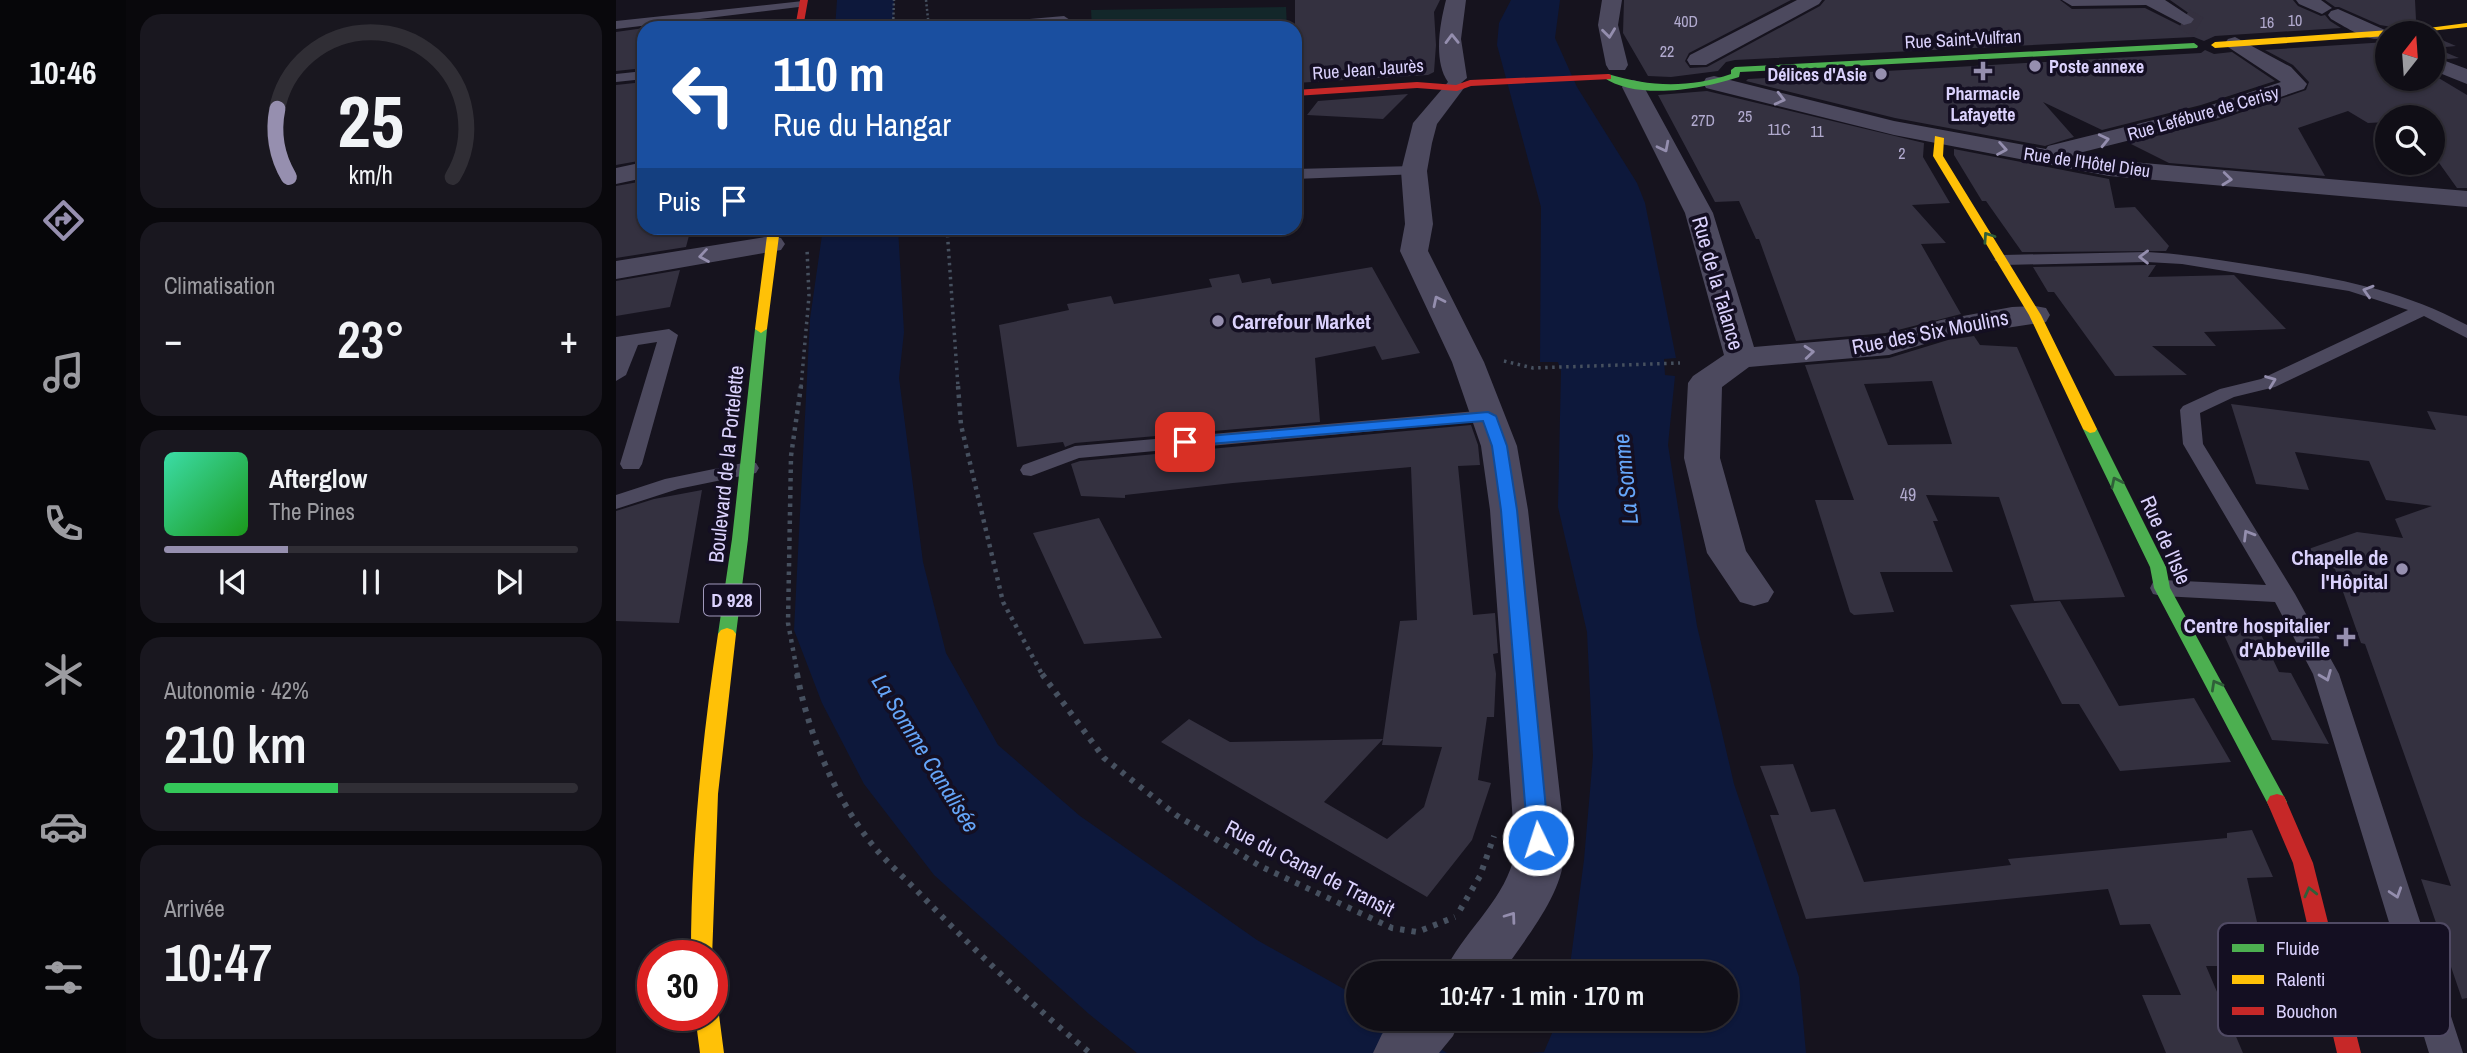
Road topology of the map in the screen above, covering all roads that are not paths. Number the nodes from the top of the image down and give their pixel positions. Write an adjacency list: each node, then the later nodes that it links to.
1 (1456, 0): 29 (street, one-way to 1)
2 (1612, 0): 23 (street, Rue de la Talance, one-way to 23)
3 (1812, 0): 21 (street)
4 (2072, 0): 5 (street)
5 (2145, 0)
6 (2151, 0): 17 (street)
7 (803, 2): 10 (lane); 11 (street)
8 (2322, 8): 18 (street)
9 (1064, 20): 12 (lane)
10 (649, 21)
11 (800, 21)
12 (1027, 21)
13 (637, 22): 14 (lane)
14 (616, 25)
15 (2467, 25): 16 (street)
16 (2445, 27)
17 (2192, 31): 20 (street); 25 (street, Rue Saint-Vulfran)
18 (2375, 33)
19 (2375, 36): 20 (street)
20 (2226, 44): 32 (street, Rue Lefébure de Cerisy, one-way to 20)
21 (1691, 61): 25 (street)
22 (2445, 68): 26 (street)
23 (1622, 73): 25 (street, Rue Saint-Vulfran); 28 (street, Rue Saint-Vulfran); 45 (street, Rue de la Talance, one-way to 45)
24 (637, 76): 27 (lane)
25 (1725, 76): 31 (street, Rue de l'Hôtel Dieu, one-way to 31)
26 (2467, 77)
27 (616, 78)
28 (1580, 78): 29 (street, Rue Jean Jaurès)
29 (1455, 83): 30 (street, Rue Jean Jaurès); 33 (street)
30 (1302, 93)
31 (1939, 138): 32 (street, Rue de l'Hôtel Dieu, one-way to 32); 39 (street, Rue de l'Isle, one-way to 31)
32 (2038, 155): 37 (street, Rue de l'Hôtel Dieu, one-way to 37)
33 (1414, 171): 35 (lane); 47 (street, one-way to 33)
34 (637, 172): 36 (street)
35 (1302, 174)
36 (616, 176)
37 (2467, 199)
38 (773, 236): 40 (street, one-way to 40); 49 (street, Boulevard de la Portelette / D 928)
39 (2003, 260): 41 (lane, one-way to 39); 42 (street, Rue de l'Isle)
40 (616, 270)
41 (2424, 309): 43 (lane); 55 (lane, one-way to 41)
42 (2035, 315): 45 (street, Rue des Six Moulins, one-way to 42); 53 (street, Rue de l'Isle, one-way to 42)
43 (2467, 332)
44 (623, 342): 46 (lane); 48 (lane)
45 (1741, 358): 54 (street, Rue de la Talance)
46 (616, 375)
47 (1488, 416): 50 (lane); 59 (street, one-way to 47)
48 (623, 465): 51 (lane)
49 (748, 468): 51 (lane); 58 (street, Boulevard de la Portelette / D 928)
50 (1031, 470)
51 (673, 484): 52 (lane)
52 (616, 502)
53 (2162, 588): 55 (lane); 56 (street, Rue de l'Isle, one-way to 53)
54 (1754, 592)
55 (2283, 594): 57 (lane, one-way to 57)
56 (2318, 923)
57 (2405, 923)
58 (702, 940)
59 (1480, 961)
60 (709, 1031): 63 (street)
61 (1421, 1031): 64 (street)
62 (2441, 1036): 65 (lane, one-way to 65)
63 (712, 1053)
64 (1402, 1053)
65 (2446, 1053)

